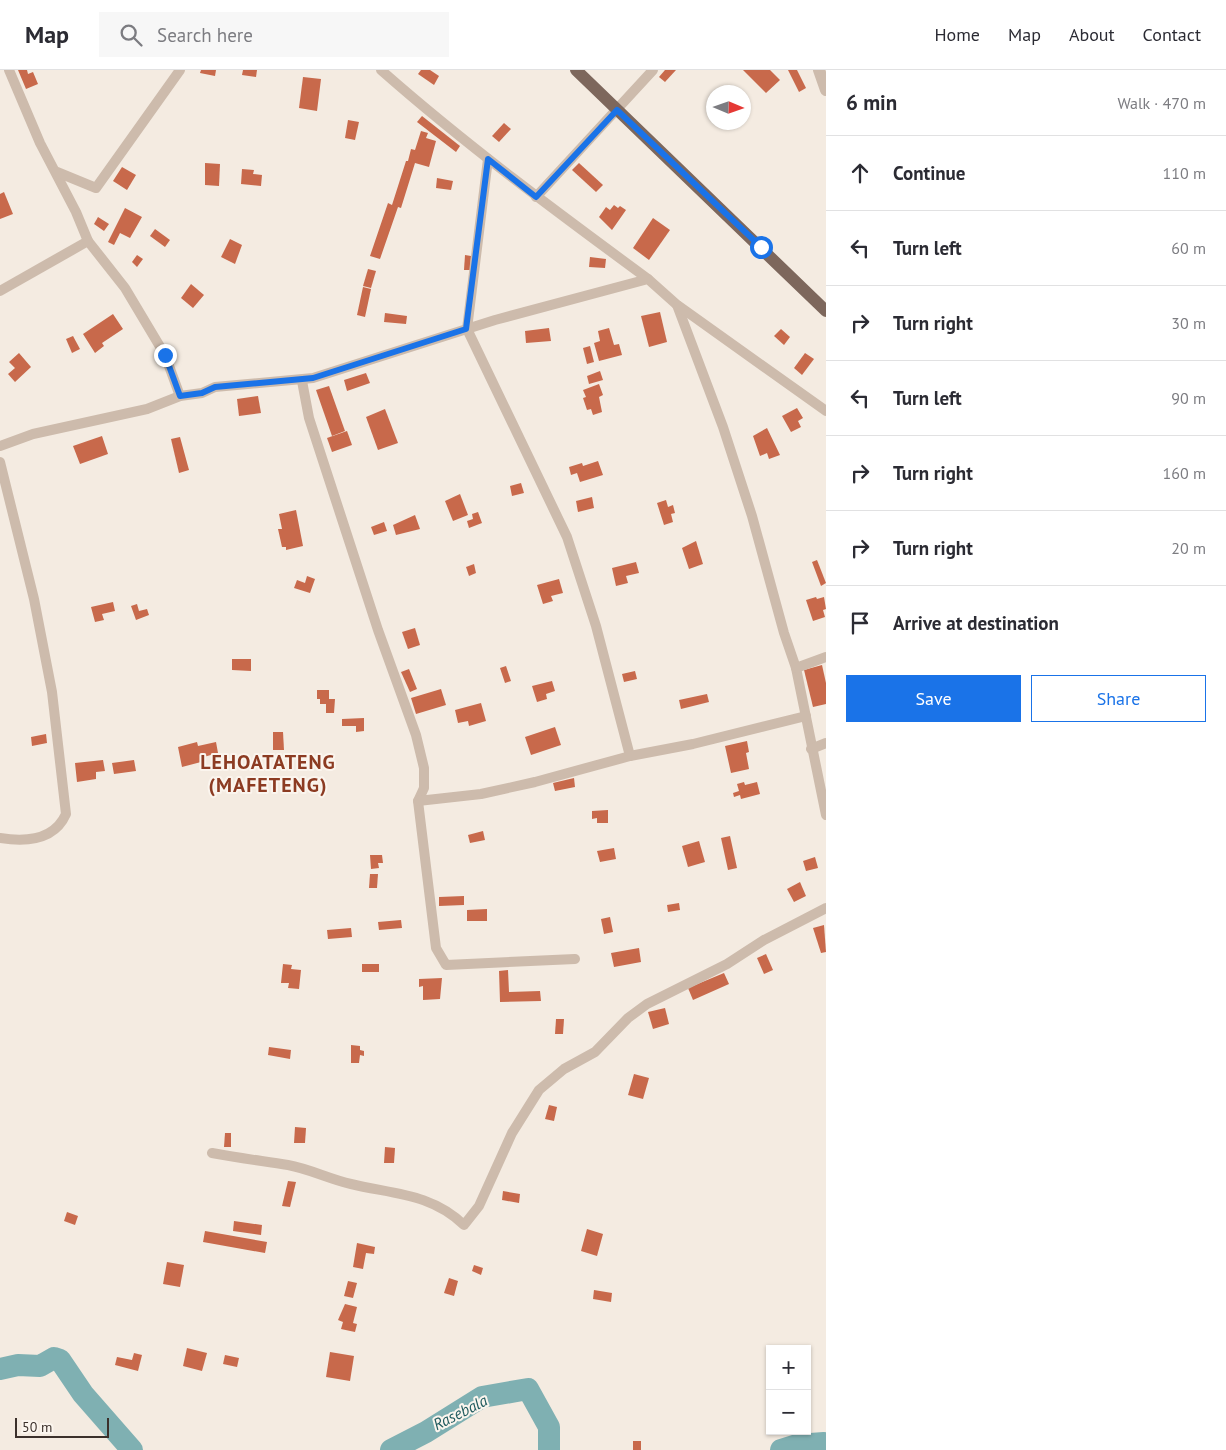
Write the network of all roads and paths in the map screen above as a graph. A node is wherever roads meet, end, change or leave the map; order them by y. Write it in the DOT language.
graph roads {
  1 [pos="9,70"];
  2 [pos="180,70"];
  3 [pos="381,70"];
  4 [pos="576,70"];
  5 [pos="653,70"];
  6 [pos="819,70"];
  7 [pos="826,90"];
  8 [pos="617,110"];
  9 [pos="488,159"];
  10 [pos="56,172"];
  11 [pos="536,197"];
  12 [pos="88,241"];
  13 [pos="648,279"];
  14 [pos="0,291"];
  15 [pos="676,304"];
  16 [pos="826,311"];
  17 [pos="466,329"];
  18 [pos="302,381"];
  19 [pos="180,396"];
  20 [pos="826,411"];
  21 [pos="0,446"];
  22 [pos="0,462"];
  23 [pos="826,657"];
  24 [pos="796,668"];
  25 [pos="806,716"];
  26 [pos="826,743"];
  27 [pos="812,749"];
  28 [pos="630,756"];
  29 [pos="418,801"];
  30 [pos="826,815"];
  31 [pos="0,838"];
  32 [pos="826,908"];
  33 [pos="575,959"];
  34 [pos="212,1153"];
  1 -- 10 [label="street"];
  2 -- 10 [label="street"];
  3 -- 9 [label="street"];
  4 -- 8 [label="main road"];
  5 -- 8 [label="street"];
  6 -- 7 [label="street"];
  8 -- 11 [label="street"];
  8 -- 16 [label="main road"];
  9 -- 11 [label="street"];
  9 -- 17 [label="street"];
  10 -- 12 [label="street"];
  11 -- 13 [label="street"];
  12 -- 14 [label="street"];
  12 -- 19 [label="street"];
  13 -- 15 [label="street"];
  13 -- 17 [label="street"];
  15 -- 20 [label="street"];
  15 -- 24 [label="street"];
  17 -- 18 [label="street"];
  17 -- 28 [label="street"];
  18 -- 19 [label="street"];
  18 -- 29 [label="street"];
  19 -- 21 [label="street"];
  22 -- 31 [label="street"];
  23 -- 24 [label="street"];
  24 -- 25 [label="street"];
  25 -- 27 [label="street"];
  25 -- 28 [label="street"];
  26 -- 27 [label="street"];
  27 -- 30 [label="street"];
  28 -- 29 [label="street"];
  29 -- 33 [label="street"];
  32 -- 34 [label="street"];
}
